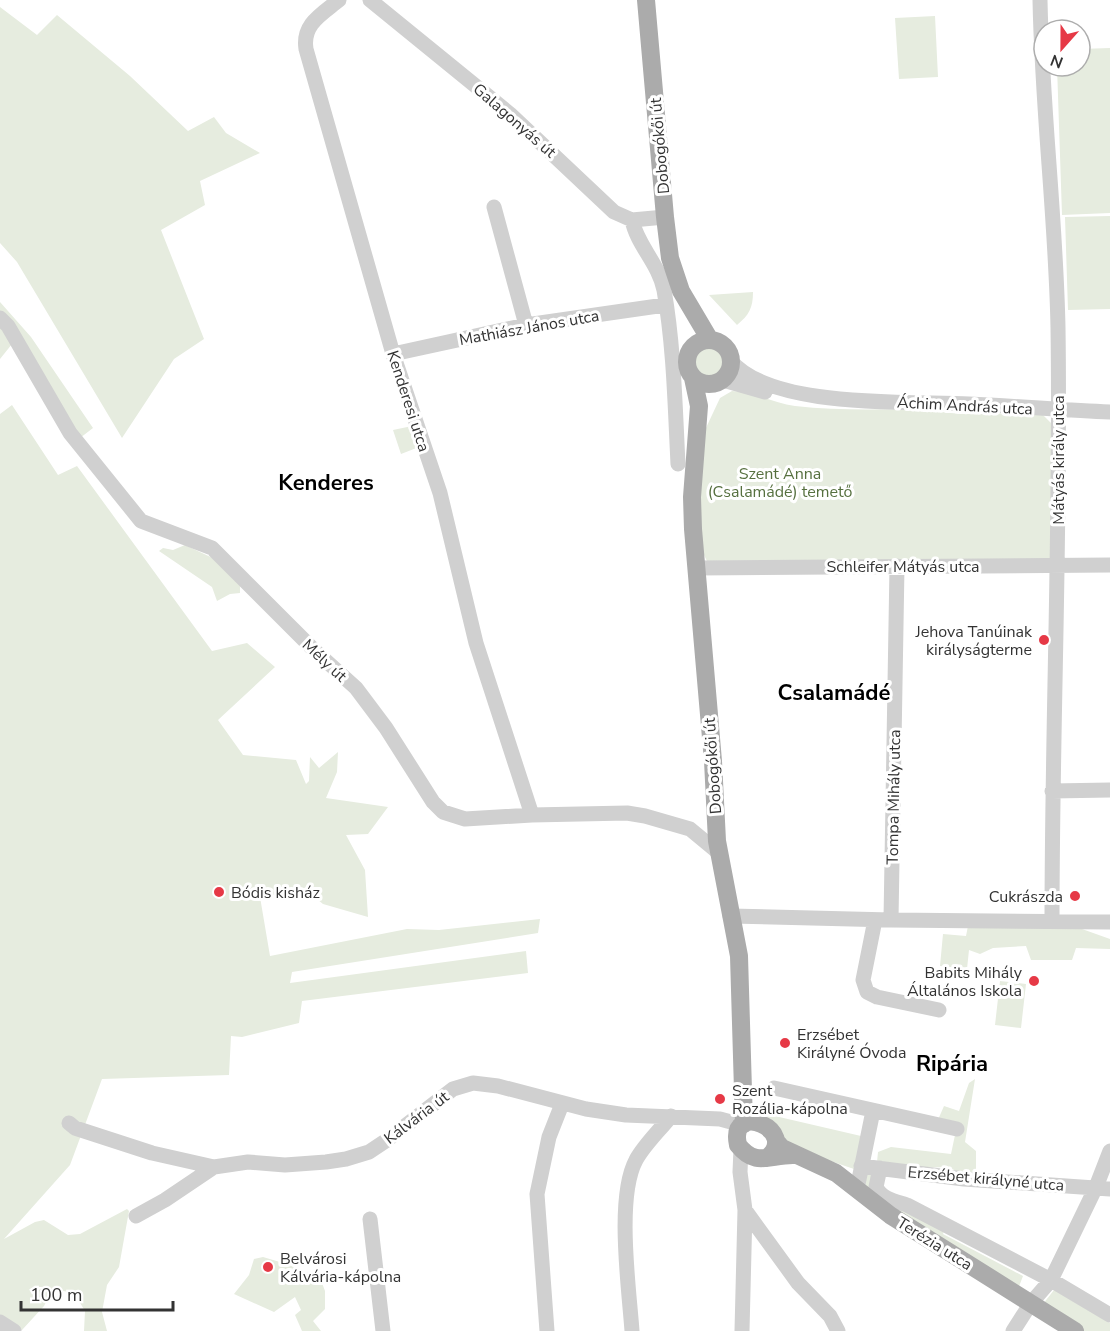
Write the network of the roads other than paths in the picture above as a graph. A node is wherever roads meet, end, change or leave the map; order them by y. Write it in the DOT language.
graph roads {
  1 [pos="339,0"];
  2 [pos="370,0"];
  3 [pos="646,0"];
  4 [pos="1040,0"];
  5 [pos="494,207"];
  6 [pos="665,217"];
  7 [pos="632,220"];
  8 [pos="681,291"];
  9 [pos="665,304"];
  10 [pos="0,318"];
  11 [pos="526,325"];
  12 [pos="710,340"];
  13 [pos="691,349"];
  14 [pos="393,354"];
  15 [pos="731,361"];
  16 [pos="693,378"];
  17 [pos="721,381"];
  18 [pos="857,401"];
  19 [pos="1059,409"];
  20 [pos="1110,412"];
  21 [pos="697,444"];
  22 [pos="678,464"];
  23 [pos="1110,565"];
  24 [pos="897,566"];
  25 [pos="1057,566"];
  26 [pos="697,568"];
  27 [pos="1110,790"];
  28 [pos="1052,791"];
  29 [pos="532,815"];
  30 [pos="719,853"];
  31 [pos="730,915"];
  32 [pos="875,920"];
  33 [pos="891,920"];
  34 [pos="1052,921"];
  35 [pos="1110,922"];
  36 [pos="939,1010"];
  37 [pos="774,1088"];
  38 [pos="562,1104"];
  39 [pos="873,1111"];
  40 [pos="671,1116"];
  41 [pos="740,1124"];
  42 [pos="72,1126"];
  43 [pos="957,1129"];
  44 [pos="776,1141"];
  45 [pos="754,1155"];
  46 [pos="797,1155"];
  47 [pos="1108,1159"];
  48 [pos="861,1166"];
  49 [pos="214,1167"];
  50 [pos="880,1168"];
  51 [pos="1103,1188"];
  52 [pos="856,1189"];
  53 [pos="746,1210"];
  54 [pos="136,1216"];
  55 [pos="370,1219"];
  56 [pos="1051,1280"];
  57 [pos="1031,1303"];
  58 [pos="1110,1315"];
  59 [pos="0,1322"];
  60 [pos="14,1331"];
  61 [pos="383,1331"];
  62 [pos="547,1331"];
  63 [pos="632,1331"];
  64 [pos="742,1331"];
  65 [pos="838,1331"];
  66 [pos="1012,1331"];
  67 [pos="1075,1331"];
  1 -- 14 [label="street, Kenderesi utca"];
  2 -- 7 [label="street, Galagonyás út"];
  3 -- 6 [label="main road, Dobogókői út"];
  4 -- 19 [label="street, Mátyás király utca"];
  5 -- 11 [label="street"];
  6 -- 7 [label="street"];
  6 -- 8 [label="main road, Dobogókői út"];
  7 -- 9 [label="street"];
  8 -- 12 [label="main road, Dobogókői út"];
  8 -- 13 [label="main road, Dobogókői út"];
  9 -- 11 [label="street, Mathiász János utca"];
  9 -- 22 [label="street"];
  10 -- 29 [label="street, Mély út"];
  11 -- 14 [label="street, Mathiász János utca"];
  12 -- 13 [label="main road"];
  12 -- 15 [label="main road"];
  13 -- 16 [label="main road"];
  14 -- 29 [label="street, Kenderesi utca"];
  15 -- 17 [label="main road"];
  15 -- 18 [label="street, Áchim András utca"];
  16 -- 17 [label="main road"];
  16 -- 21 [label="main road, Dobogókői út"];
  17 -- 18 [label="street, Áchim András utca"];
  17 -- 21 [label="main road, Dobogókői út"];
  18 -- 19 [label="street, Áchim András utca"];
  19 -- 20 [label="street, Áchim András utca"];
  19 -- 25 [label="street, Mátyás király utca"];
  21 -- 26 [label="main road, Dobogókői út"];
  23 -- 25 [label="street, Schleifer Mátyás utca"];
  24 -- 25 [label="street, Schleifer Mátyás utca"];
  24 -- 26 [label="street, Schleifer Mátyás utca"];
  24 -- 33 [label="street, Tompa Mihály utca"];
  25 -- 28 [label="street, Mátyás király utca"];
  26 -- 30 [label="main road, Dobogókői út"];
  27 -- 28 [label="street"];
  28 -- 34 [label="street, Mátyás király utca"];
  29 -- 30 [label="street, Mély út"];
  30 -- 31 [label="main road, Dobogókői út"];
  31 -- 32 [label="street"];
  31 -- 41 [label="main road, Dobogókői út"];
  32 -- 33 [label="street"];
  32 -- 36 [label="street"];
  33 -- 34 [label="street"];
  34 -- 35 [label="street"];
  37 -- 39 [label="street"];
  38 -- 40 [label="street, Kálvária út"];
  38 -- 49 [label="street, Kálvária út"];
  38 -- 62 [label="street"];
  39 -- 43 [label="street"];
  39 -- 48 [label="street"];
  40 -- 41 [label="street, Kálvária út"];
  40 -- 63 [label="street"];
  41 -- 44 [label="main road"];
  41 -- 45 [label="main road"];
  42 -- 49 [label="street, Kálvária út"];
  44 -- 45 [label="main road"];
  44 -- 46 [label="main road, Terézia utca"];
  45 -- 46 [label="main road"];
  45 -- 53 [label="street"];
  46 -- 52 [label="main road, Terézia utca"];
  47 -- 51 [label="street"];
  48 -- 50 [label="street, Erzsébet királyné utca"];
  48 -- 52 [label="street"];
  49 -- 54 [label="street, Kálvária út"];
  50 -- 51 [label="street, Erzsébet királyné utca"];
  50 -- 56 [label="street, Terézia utca"];
  51 -- 56 [label="street"];
  52 -- 57 [label="main road, Terézia utca"];
  53 -- 64 [label="street"];
  53 -- 65 [label="street"];
  55 -- 61 [label="street"];
  56 -- 57 [label="street"];
  56 -- 58 [label="street, Terézia utca"];
  57 -- 66 [label="street"];
  57 -- 67 [label="main road, Terézia utca"];
  59 -- 60 [label="street"];
}
